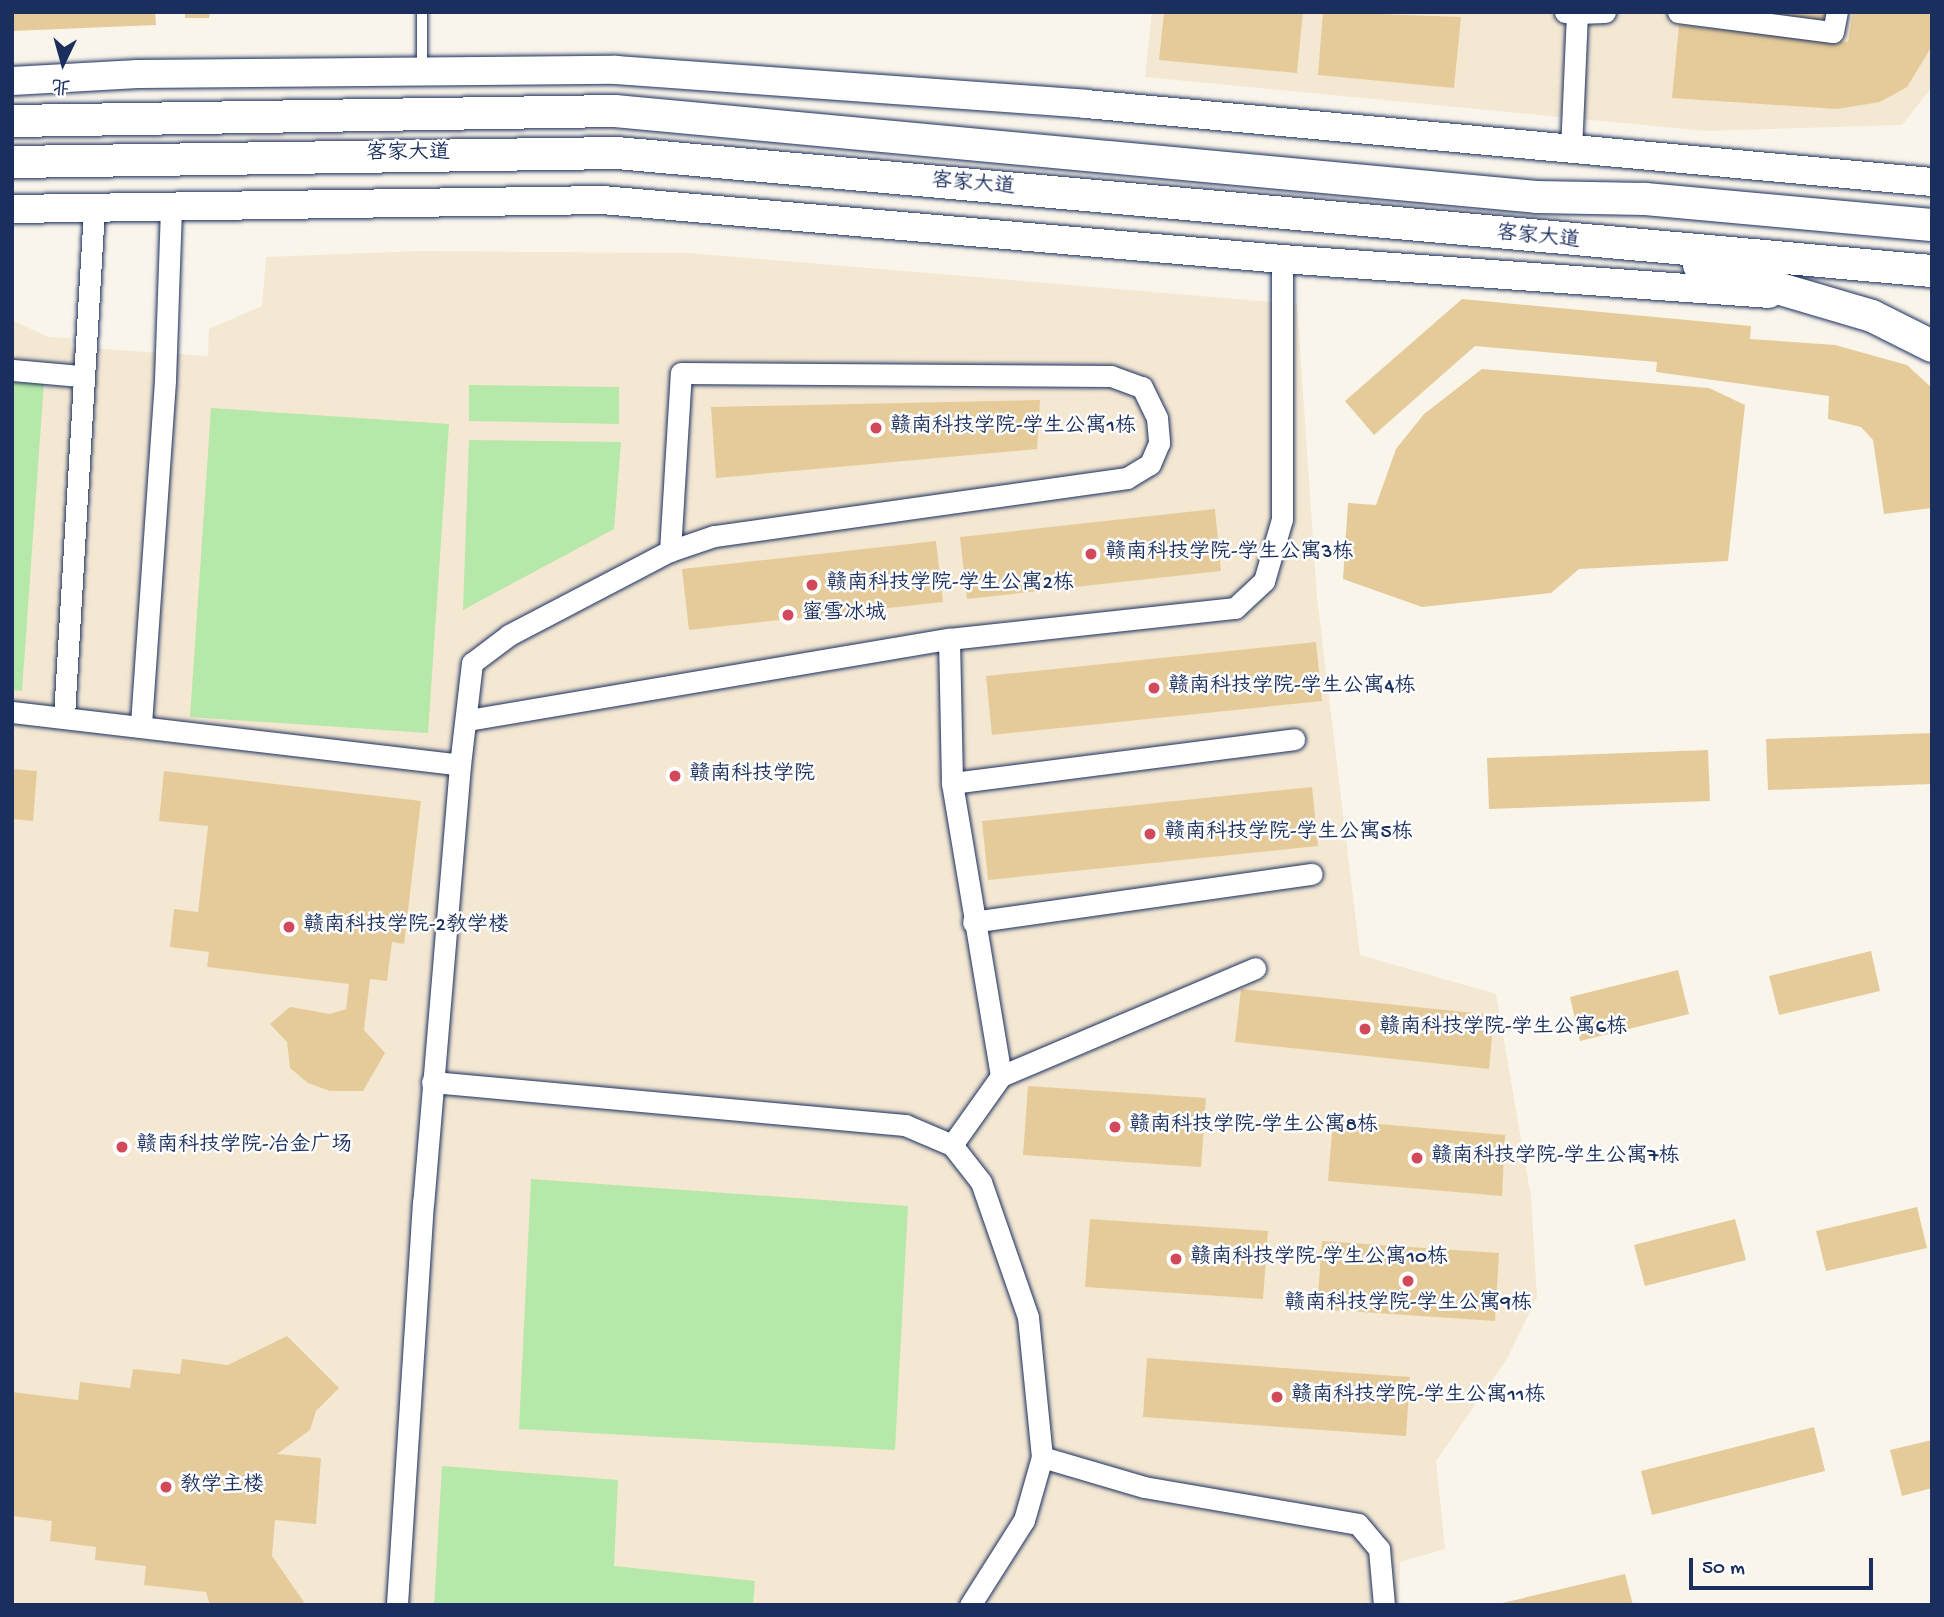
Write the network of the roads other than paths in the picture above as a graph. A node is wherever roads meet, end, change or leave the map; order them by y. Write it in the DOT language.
graph roads {
  1 [pos="422,12"];
  2 [pos="1565,12"];
  3 [pos="1605,12"];
  4 [pos="1678,12"];
  5 [pos="1837,12"];
  6 [pos="1577,13"];
  7 [pos="422,72"];
  8 [pos="12,80"];
  9 [pos="12,121"];
  10 [pos="1570,149"];
  11 [pos="12,162"];
  12 [pos="1932,182"];
  13 [pos="170,206"];
  14 [pos="12,209"];
  15 [pos="93,209"];
  16 [pos="1932,225"];
  17 [pos="1655,250"];
  18 [pos="1282,259"];
  19 [pos="1932,271"];
  20 [pos="1791,296"];
  21 [pos="1932,346"];
  22 [pos="12,370"];
  23 [pos="82,376"];
  24 [pos="670,551"];
  25 [pos="949,639"];
  26 [pos="12,712"];
  27 [pos="64,716"];
  28 [pos="468,720"];
  29 [pos="141,724"];
  30 [pos="1294,739"];
  31 [pos="460,765"];
  32 [pos="952,783"];
  33 [pos="1312,874"];
  34 [pos="973,922"];
  35 [pos="1255,968"];
  36 [pos="1001,1076"];
  37 [pos="432,1082"];
  38 [pos="951,1145"];
  39 [pos="1042,1457"];
  40 [pos="397,1605"];
  41 [pos="970,1605"];
  42 [pos="1384,1605"];
  1 -- 7 [label="lane"];
  2 -- 6 [label="street"];
  3 -- 6 [label="street"];
  4 -- 5 [label="street"];
  6 -- 10 [label="street"];
  7 -- 8 [label="street"];
  7 -- 10 [label="street"];
  9 -- 16 [label="main road, 客家大道"];
  10 -- 12 [label="street"];
  11 -- 17 [label="main road, 客家大道"];
  13 -- 15 [label="street"];
  13 -- 18 [label="street"];
  13 -- 29 [label="street"];
  14 -- 15 [label="street"];
  15 -- 23 [label="street"];
  17 -- 19 [label="main road, 客家大道"];
  17 -- 20 [label="main road"];
  18 -- 20 [label="street"];
  18 -- 25 [label="street"];
  20 -- 21 [label="main road"];
  22 -- 23 [label="street"];
  23 -- 27 [label="street"];
  24 -- 24 [label="street"];
  24 -- 28 [label="street"];
  25 -- 28 [label="street"];
  25 -- 32 [label="street"];
  26 -- 27 [label="street"];
  27 -- 29 [label="street"];
  28 -- 31 [label="street"];
  29 -- 31 [label="street"];
  30 -- 32 [label="street"];
  31 -- 37 [label="street"];
  32 -- 34 [label="street"];
  33 -- 34 [label="street"];
  34 -- 36 [label="street"];
  35 -- 36 [label="street"];
  36 -- 38 [label="street"];
  37 -- 38 [label="street"];
  37 -- 40 [label="street"];
  38 -- 39 [label="street"];
  39 -- 41 [label="street"];
  39 -- 42 [label="street"];
}
